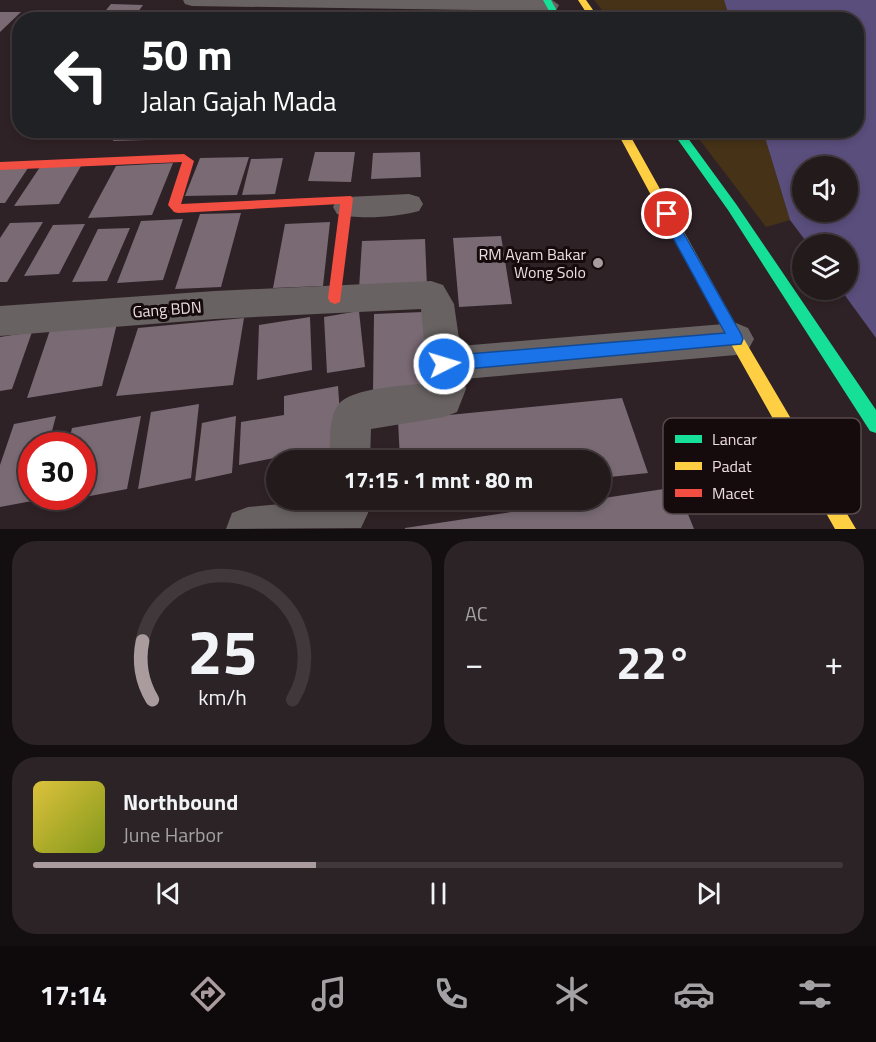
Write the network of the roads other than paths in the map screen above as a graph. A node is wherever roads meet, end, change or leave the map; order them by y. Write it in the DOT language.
graph roads {
  1 [pos="192,0"];
  2 [pos="552,8"];
  3 [pos="625,138"];
  4 [pos="682,138"];
  5 [pos="0,166"];
  6 [pos="409,204"];
  7 [pos="347,207"];
  8 [pos="335,298"];
  9 [pos="0,321"];
  10 [pos="736,339"];
  11 [pos="444,364"];
  12 [pos="782,418"];
  13 [pos="876,425"];
  14 [pos="350,450"];
  15 [pos="346,510"];
  16 [pos="837,514"];
  17 [pos="248,529"];
  18 [pos="846,529"];
  1 -- 2 [label="street"];
  3 -- 10 [label="main road"];
  4 -- 13 [label="main road"];
  5 -- 7 [label="main road"];
  6 -- 7 [label="street"];
  7 -- 8 [label="main road"];
  8 -- 9 [label="street, Gang BDN"];
  8 -- 11 [label="street, Gang BDN"];
  10 -- 11 [label="street"];
  10 -- 12 [label="main road"];
  11 -- 14 [label="street"];
  15 -- 17 [label="street"];
  16 -- 18 [label="main road"];
}
